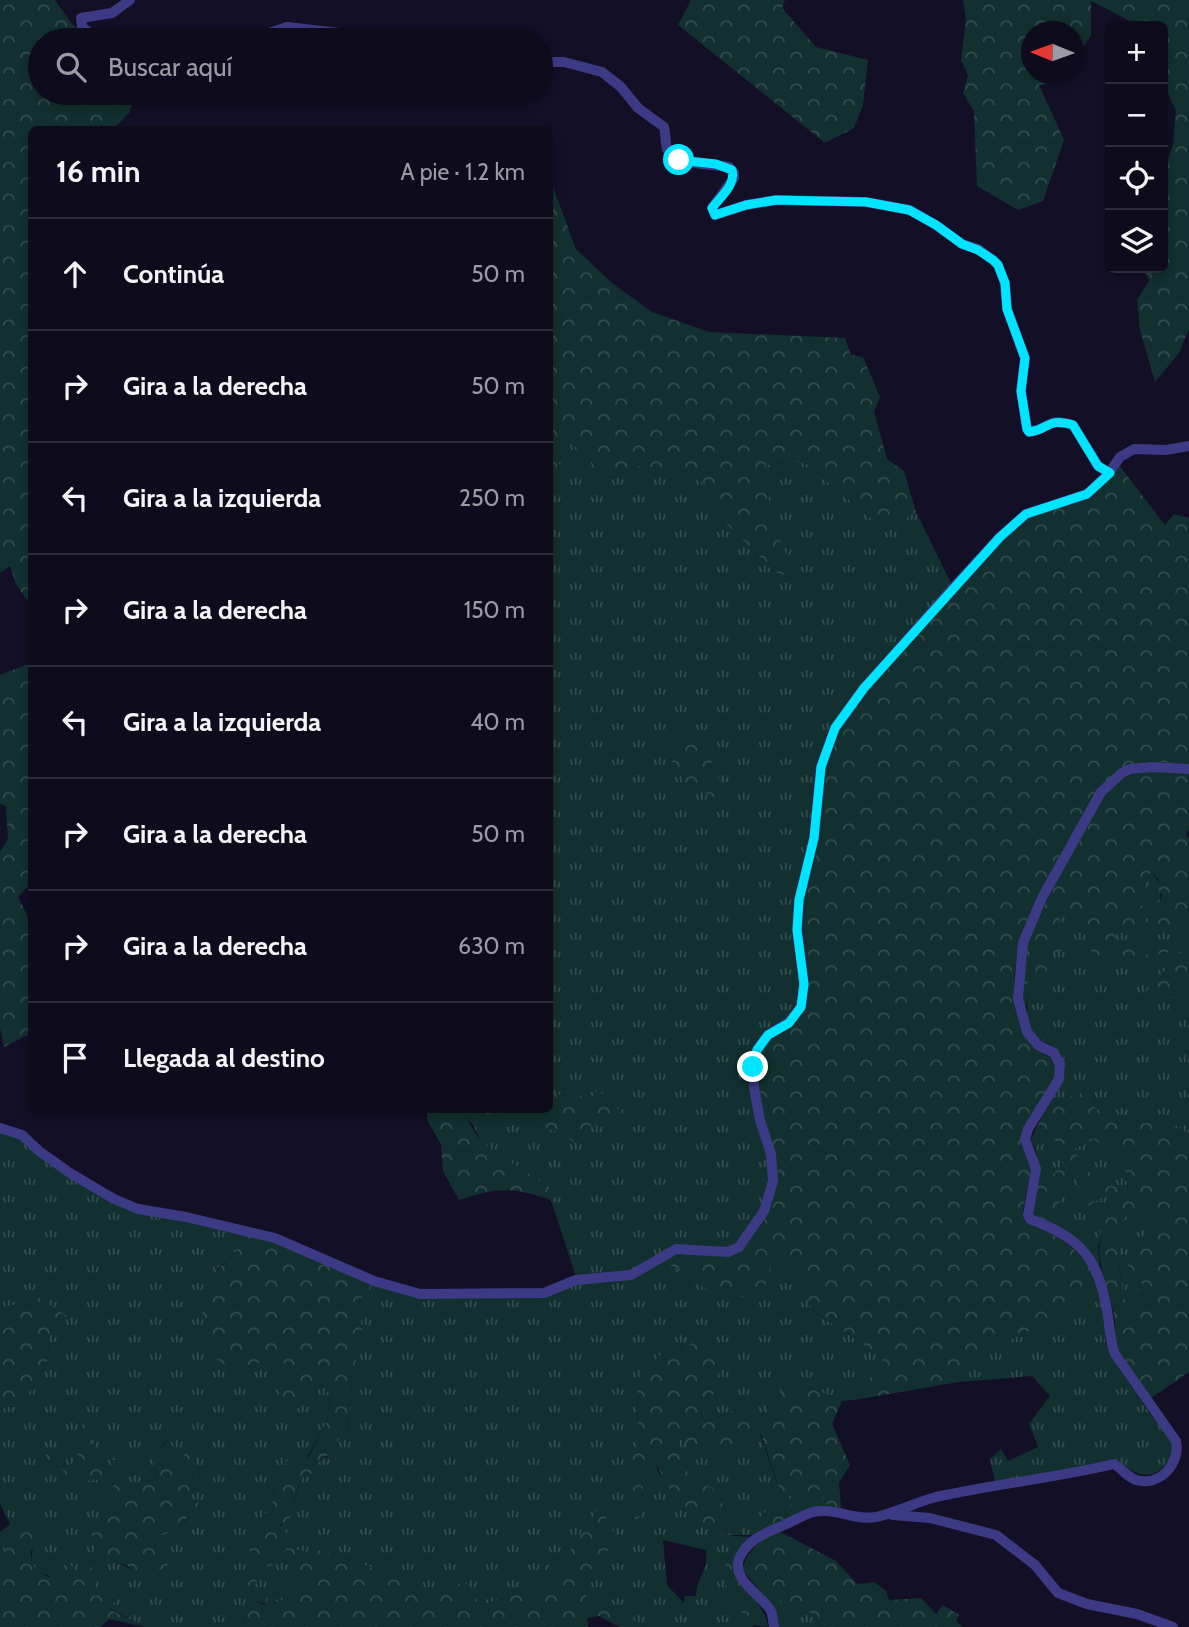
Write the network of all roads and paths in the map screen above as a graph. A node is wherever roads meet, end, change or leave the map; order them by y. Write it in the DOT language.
graph roads {
  1 [pos="130,0"];
  2 [pos="83,28"];
  3 [pos="553,62"];
  4 [pos="1189,446"];
  5 [pos="1110,473"];
  6 [pos="1189,769"];
  7 [pos="0,1128"];
  8 [pos="877,1516"];
  9 [pos="774,1627"];
  10 [pos="1173,1627"];
  1 -- 2 [label="street"];
  3 -- 5 [label="street"];
  4 -- 5 [label="street"];
  5 -- 7 [label="street"];
  6 -- 8 [label="street"];
  8 -- 9 [label="street"];
  8 -- 10 [label="street"];
}
